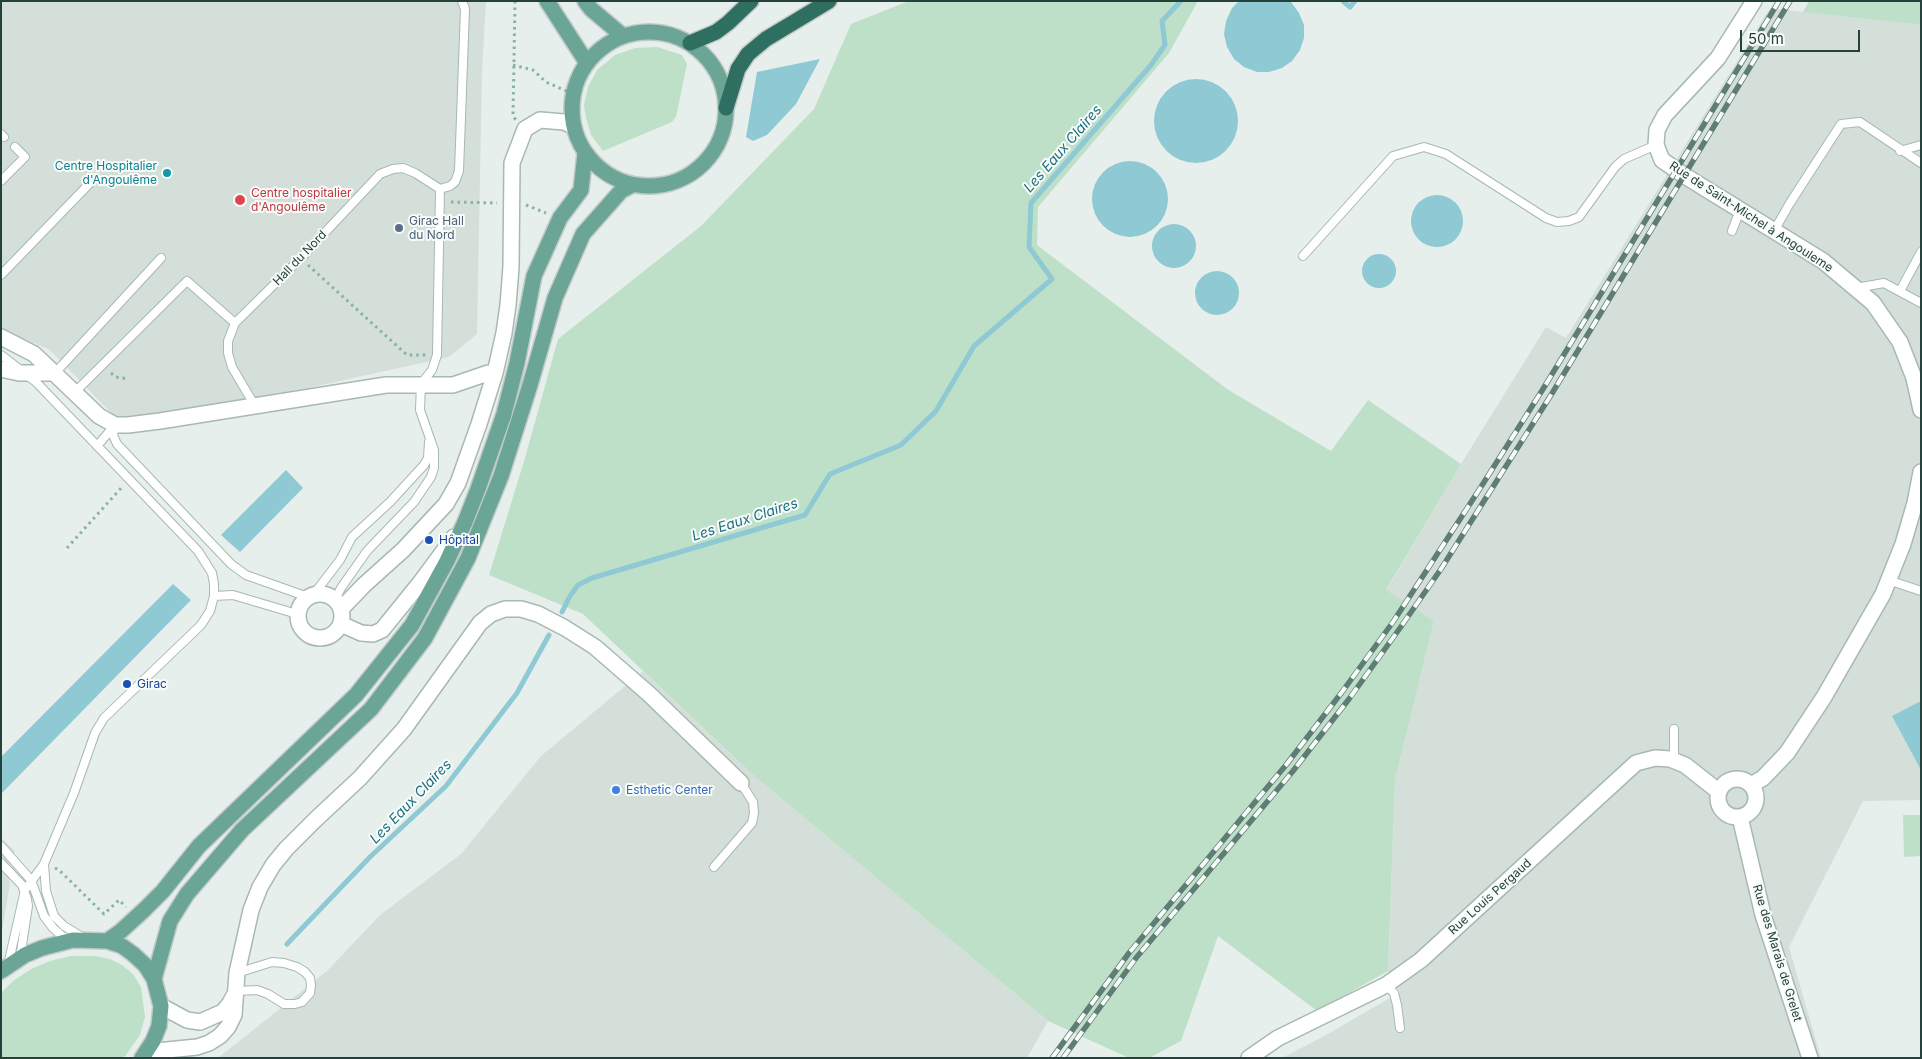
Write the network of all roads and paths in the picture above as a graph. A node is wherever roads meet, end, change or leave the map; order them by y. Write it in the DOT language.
graph roads {
  1 [pos="462,1"];
  2 [pos="515,1"];
  3 [pos="547,1"];
  4 [pos="585,1"];
  5 [pos="751,1"];
  6 [pos="829,1"];
  7 [pos="1754,1"];
  8 [pos="623,36"];
  9 [pos="690,43"];
  10 [pos="586,63"];
  11 [pos="514,65"];
  12 [pos="573,94"];
  13 [pos="726,108"];
  14 [pos="573,126"];
  15 [pos="524,132"];
  16 [pos="1656,145"];
  17 [pos="1921,145"];
  18 [pos="15,147"];
  19 [pos="1900,151"];
  20 [pos="585,153"];
  21 [pos="1921,163"];
  22 [pos="1,181"];
  23 [pos="91,182"];
  24 [pos="632,185"];
  25 [pos="440,188"];
  26 [pos="1740,210"];
  27 [pos="1732,231"];
  28 [pos="1774,231"];
  29 [pos="1921,252"];
  30 [pos="1303,256"];
  31 [pos="161,258"];
  32 [pos="301,258"];
  33 [pos="1,275"];
  34 [pos="1856,288"];
  35 [pos="1900,291"];
  36 [pos="1921,303"];
  37 [pos="235,323"];
  38 [pos="1,337"];
  39 [pos="1,355"];
  40 [pos="437,355"];
  41 [pos="1,368"];
  42 [pos="25,373"];
  43 [pos="55,373"];
  44 [pos="495,373"];
  45 [pos="421,384"];
  46 [pos="75,392"];
  47 [pos="255,406"];
  48 [pos="1921,410"];
  49 [pos="115,425"];
  50 [pos="429,438"];
  51 [pos="97,446"];
  52 [pos="1921,472"];
  53 [pos="123,485"];
  54 [pos="466,522"];
  55 [pos="67,548"];
  56 [pos="1888,580"];
  57 [pos="1921,591"];
  58 [pos="311,595"];
  59 [pos="214,596"];
  60 [pos="339,611"];
  61 [pos="297,614"];
  62 [pos="1674,729"];
  63 [pos="1674,761"];
  64 [pos="741,783"];
  65 [pos="1751,785"];
  66 [pos="1718,791"];
  67 [pos="1740,817"];
  68 [pos="1,846"];
  69 [pos="1,863"];
  70 [pos="44,864"];
  71 [pos="714,867"];
  72 [pos="31,880"];
  73 [pos="25,890"];
  74 [pos="136,918"];
  75 [pos="73,940"];
  76 [pos="90,940"];
  77 [pos="106,941"];
  78 [pos="10,965"];
  79 [pos="237,973"];
  80 [pos="154,979"];
  81 [pos="1386,985"];
  82 [pos="237,991"];
  83 [pos="161,1006"];
  84 [pos="1400,1028"];
  85 [pos="145,1055"];
  86 [pos="1249,1058"];
  87 [pos="1810,1058"];
  1 -- 25 [label="lane"];
  2 -- 11 [label="path"];
  3 -- 10 [label="main road"];
  4 -- 8 [label="main road"];
  5 -- 9 [label="highway"];
  6 -- 13 [label="highway"];
  7 -- 16 [label="street"];
  8 -- 9 [label="main road"];
  8 -- 10 [label="main road"];
  9 -- 13 [label="main road"];
  10 -- 12 [label="main road"];
  11 -- 12 [label="path"];
  11 -- 15 [label="path"];
  12 -- 14 [label="main road"];
  13 -- 24 [label="main road"];
  14 -- 15 [label="street"];
  14 -- 20 [label="main road"];
  15 -- 44 [label="street"];
  16 -- 26 [label="street, Rue de Saint-Michel à Angouleme"];
  16 -- 30 [label="lane"];
  17 -- 19 [label="lane"];
  18 -- 22 [label="lane"];
  19 -- 21 [label="lane"];
  19 -- 28 [label="lane"];
  20 -- 24 [label="main road"];
  20 -- 54 [label="main road"];
  23 -- 33 [label="lane"];
  24 -- 80 [label="main road"];
  25 -- 32 [label="lane, Hall du Nord"];
  25 -- 40 [label="lane"];
  26 -- 27 [label="lane"];
  26 -- 28 [label="street, Rue de Saint-Michel à Angouleme"];
  28 -- 34 [label="street, Rue de Saint-Michel à Angouleme"];
  29 -- 35 [label="lane"];
  31 -- 43 [label="lane"];
  32 -- 37 [label="lane, Hall du Nord"];
  32 -- 40 [label="path"];
  34 -- 35 [label="lane"];
  34 -- 48 [label="street, Rue de Saint-Michel à Angouleme"];
  35 -- 36 [label="lane"];
  37 -- 46 [label="lane"];
  37 -- 47 [label="lane, Hall du Nord"];
  38 -- 43 [label="street"];
  39 -- 42 [label="lane"];
  40 -- 45 [label="lane"];
  41 -- 42 [label="street"];
  42 -- 43 [label="street"];
  42 -- 51 [label="lane"];
  43 -- 46 [label="street"];
  44 -- 45 [label="street"];
  44 -- 60 [label="street"];
  45 -- 47 [label="street"];
  45 -- 50 [label="lane"];
  46 -- 49 [label="street"];
  47 -- 49 [label="street"];
  49 -- 51 [label="lane"];
  49 -- 58 [label="lane"];
  50 -- 58 [label="lane"];
  50 -- 60 [label="lane"];
  51 -- 59 [label="lane"];
  52 -- 56 [label="street"];
  53 -- 55 [label="path"];
  54 -- 60 [label="street"];
  54 -- 74 [label="main road"];
  56 -- 57 [label="lane"];
  56 -- 65 [label="street"];
  58 -- 60 [label="street"];
  58 -- 61 [label="street"];
  59 -- 61 [label="lane"];
  59 -- 70 [label="lane"];
  60 -- 61 [label="street"];
  62 -- 63 [label="lane"];
  63 -- 66 [label="street, Rue Louis Pergaud"];
  63 -- 81 [label="street, Rue Louis Pergaud"];
  64 -- 71 [label="lane"];
  64 -- 79 [label="street"];
  65 -- 66 [label="street"];
  65 -- 67 [label="street"];
  66 -- 67 [label="street"];
  67 -- 87 [label="street, Rue des Marais de Grelet"];
  68 -- 72 [label="lane"];
  69 -- 73 [label="lane"];
  70 -- 72 [label="lane"];
  70 -- 74 [label="path"];
  70 -- 76 [label="lane"];
  72 -- 73 [label="lane"];
  72 -- 75 [label="lane"];
  73 -- 78 [label="lane"];
  73 -- 78 [label="lane"];
  74 -- 77 [label="main road"];
  75 -- 76 [label="main road"];
  75 -- 78 [label="main road"];
  76 -- 77 [label="main road"];
  77 -- 80 [label="main road"];
  79 -- 82 [label="street"];
  79 -- 82 [label="lane"];
  80 -- 83 [label="main road"];
  81 -- 84 [label="lane"];
  81 -- 86 [label="street, Rue Louis Pergaud"];
  82 -- 83 [label="street"];
  82 -- 85 [label="street"];
  83 -- 85 [label="main road"];
}
